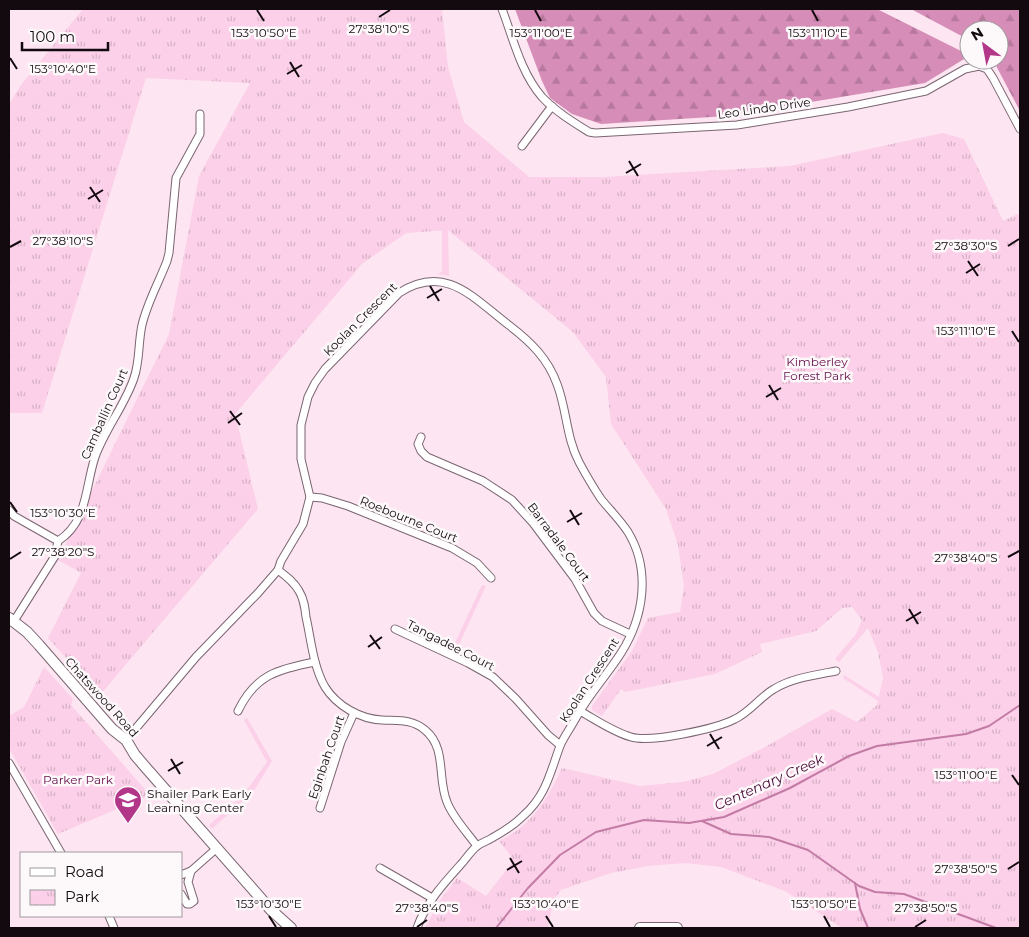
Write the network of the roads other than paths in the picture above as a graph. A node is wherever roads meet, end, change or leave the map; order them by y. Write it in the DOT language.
graph roads {
  1 [pos="502,9"];
  2 [pos="552,106"];
  3 [pos="200,114"];
  4 [pos="1020,129"];
  5 [pos="522,146"];
  6 [pos="421,437"];
  7 [pos="310,497"];
  8 [pos="9,510"];
  9 [pos="58,541"];
  10 [pos="278,570"];
  11 [pos="491,578"];
  12 [pos="11,620"];
  13 [pos="395,629"];
  14 [pos="630,634"];
  15 [pos="315,662"];
  16 [pos="836,671"];
  17 [pos="238,711"];
  18 [pos="580,711"];
  19 [pos="354,713"];
  20 [pos="126,740"];
  21 [pos="560,745"];
  22 [pos="9,762"];
  23 [pos="320,808"];
  24 [pos="477,846"];
  25 [pos="217,848"];
  26 [pos="61,852"];
  27 [pos="380,868"];
  28 [pos="191,871"];
  29 [pos="182,875"];
  30 [pos="182,896"];
  31 [pos="432,898"];
  32 [pos="271,910"];
  33 [pos="281,928"];
  34 [pos="291,928"];
  35 [pos="417,928"];
  36 [pos="640,928"];
  37 [pos="678,928"];
  1 -- 2 [label="street, Leo Lindo Drive"];
  2 -- 4 [label="street, Leo Lindo Drive"];
  2 -- 5 [label="street"];
  3 -- 9 [label="street, Camballin Court"];
  6 -- 14 [label="street, Barradale Court"];
  7 -- 10 [label="street, Koolan Crescent"];
  7 -- 11 [label="street, Roebourne Court"];
  7 -- 14 [label="street, Koolan Crescent"];
  8 -- 9 [label="street"];
  9 -- 12 [label="street, Camballin Court"];
  10 -- 15 [label="street"];
  10 -- 20 [label="street, Koolan Crescent"];
  12 -- 20 [label="street, Chatswood Road"];
  13 -- 21 [label="street, Tangadee Court"];
  14 -- 18 [label="street, Koolan Crescent"];
  15 -- 17 [label="street"];
  15 -- 19 [label="street"];
  16 -- 18 [label="street"];
  18 -- 21 [label="street, Koolan Crescent"];
  19 -- 23 [label="street, Eginbah Court"];
  19 -- 24 [label="street"];
  20 -- 25 [label="street, Chatswood Road"];
  21 -- 24 [label="street, Koolan Crescent"];
  22 -- 26 [label="street"];
  24 -- 31 [label="street, Koolan Crescent"];
  25 -- 28 [label="street"];
  25 -- 32 [label="street, Chatswood Road"];
  27 -- 31 [label="street"];
  28 -- 29 [label="street"];
  28 -- 30 [label="street"];
  31 -- 35 [label="street, Koolan Crescent"];
  32 -- 33 [label="street, Chatswood Road"];
  32 -- 34 [label="street, Chatswood Road"];
  36 -- 37 [label="street"];
}
